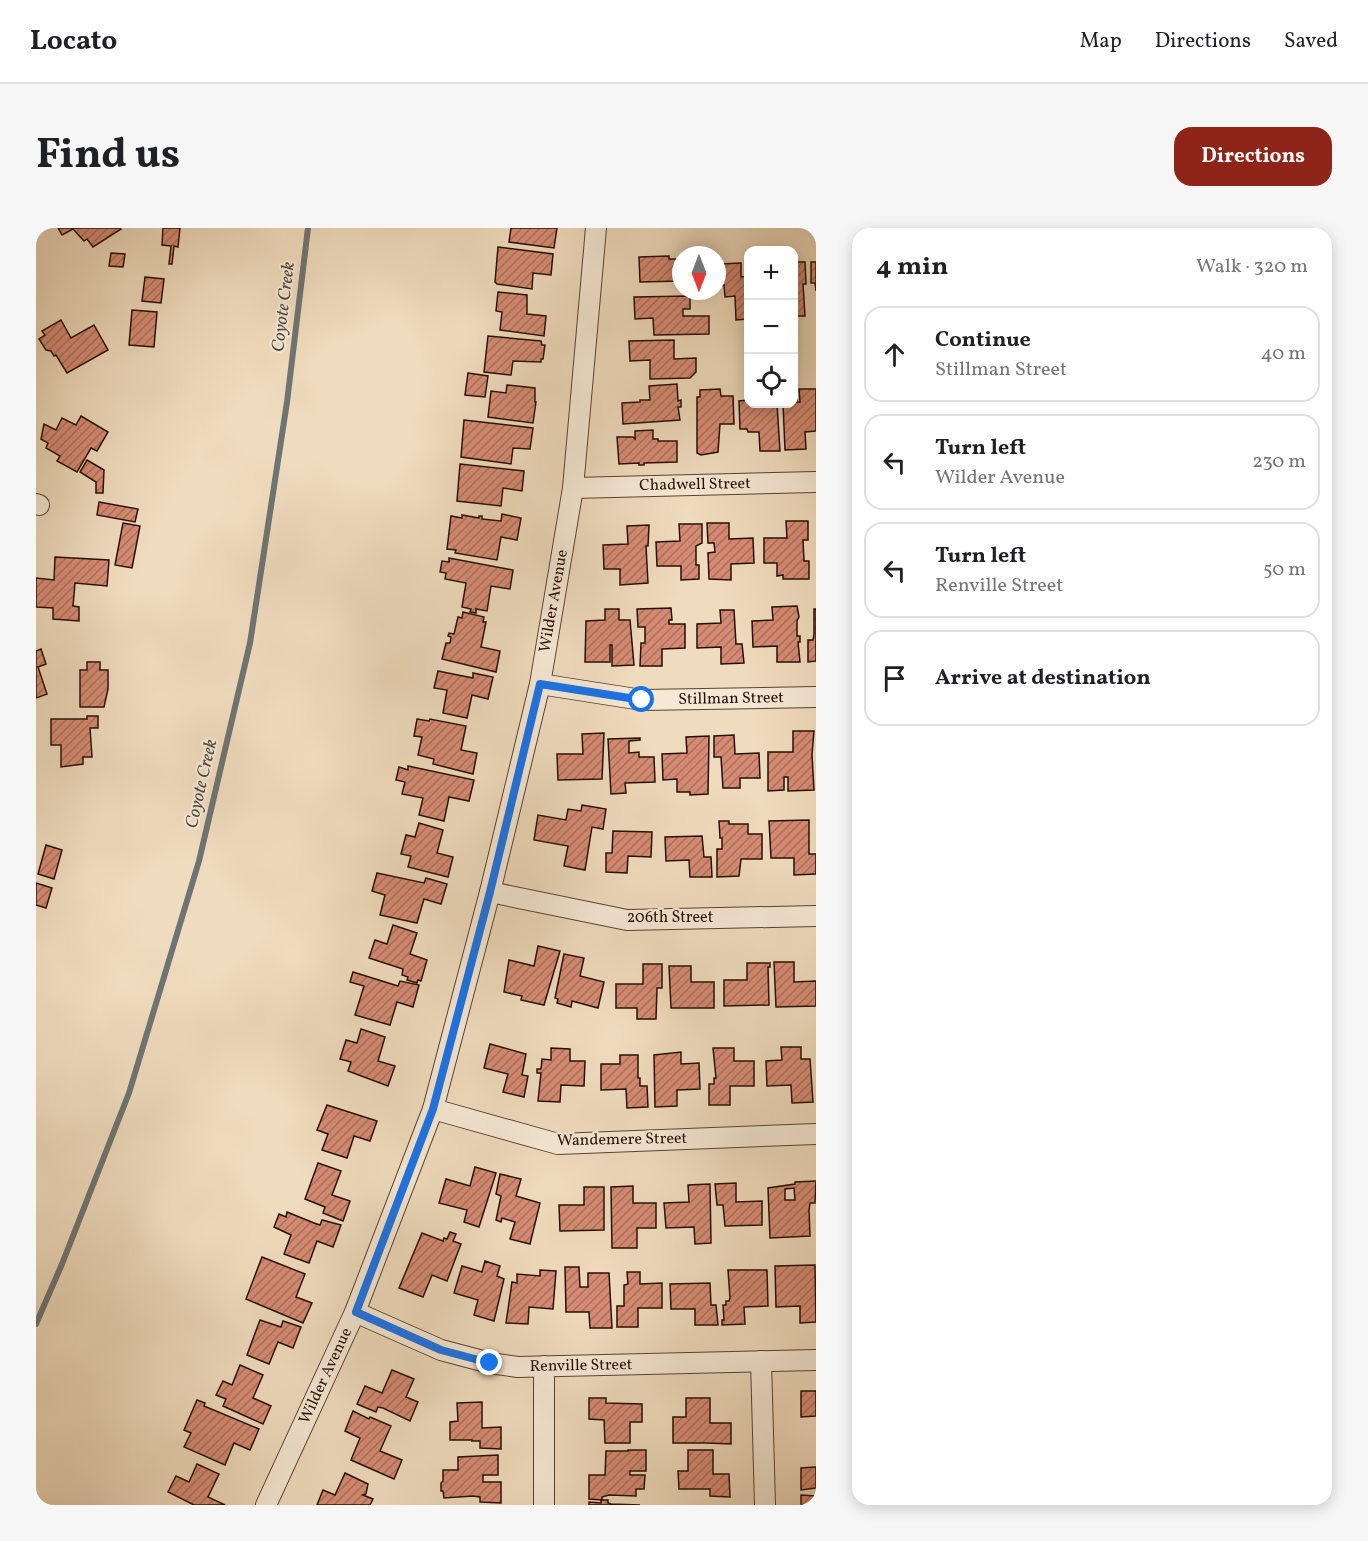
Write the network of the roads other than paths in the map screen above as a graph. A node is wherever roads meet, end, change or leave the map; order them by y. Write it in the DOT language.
graph roads {
  1 [pos="596,228"];
  2 [pos="816,482"];
  3 [pos="573,488"];
  4 [pos="540,684"];
  5 [pos="816,697"];
  6 [pos="490,892"];
  7 [pos="816,916"];
  8 [pos="433,1109"];
  9 [pos="816,1134"];
  10 [pos="356,1312"];
  11 [pos="816,1360"];
  12 [pos="761,1361"];
  13 [pos="543,1366"];
  14 [pos="266,1505"];
  15 [pos="544,1505"];
  16 [pos="765,1505"];
  1 -- 3 [label="street, Wilder Avenue"];
  2 -- 3 [label="street, Chadwell Street"];
  3 -- 4 [label="street, Wilder Avenue"];
  4 -- 5 [label="street, Stillman Street"];
  4 -- 6 [label="street, Wilder Avenue"];
  6 -- 7 [label="street, 206th Street"];
  6 -- 8 [label="street, Wilder Avenue"];
  8 -- 9 [label="street, Wandemere Street"];
  8 -- 10 [label="street, Wilder Avenue"];
  10 -- 13 [label="street, Renville Street"];
  10 -- 14 [label="street, Wilder Avenue"];
  11 -- 12 [label="street, Renville Street"];
  12 -- 13 [label="street, Renville Street"];
  12 -- 16 [label="street"];
  13 -- 15 [label="street"];
}
